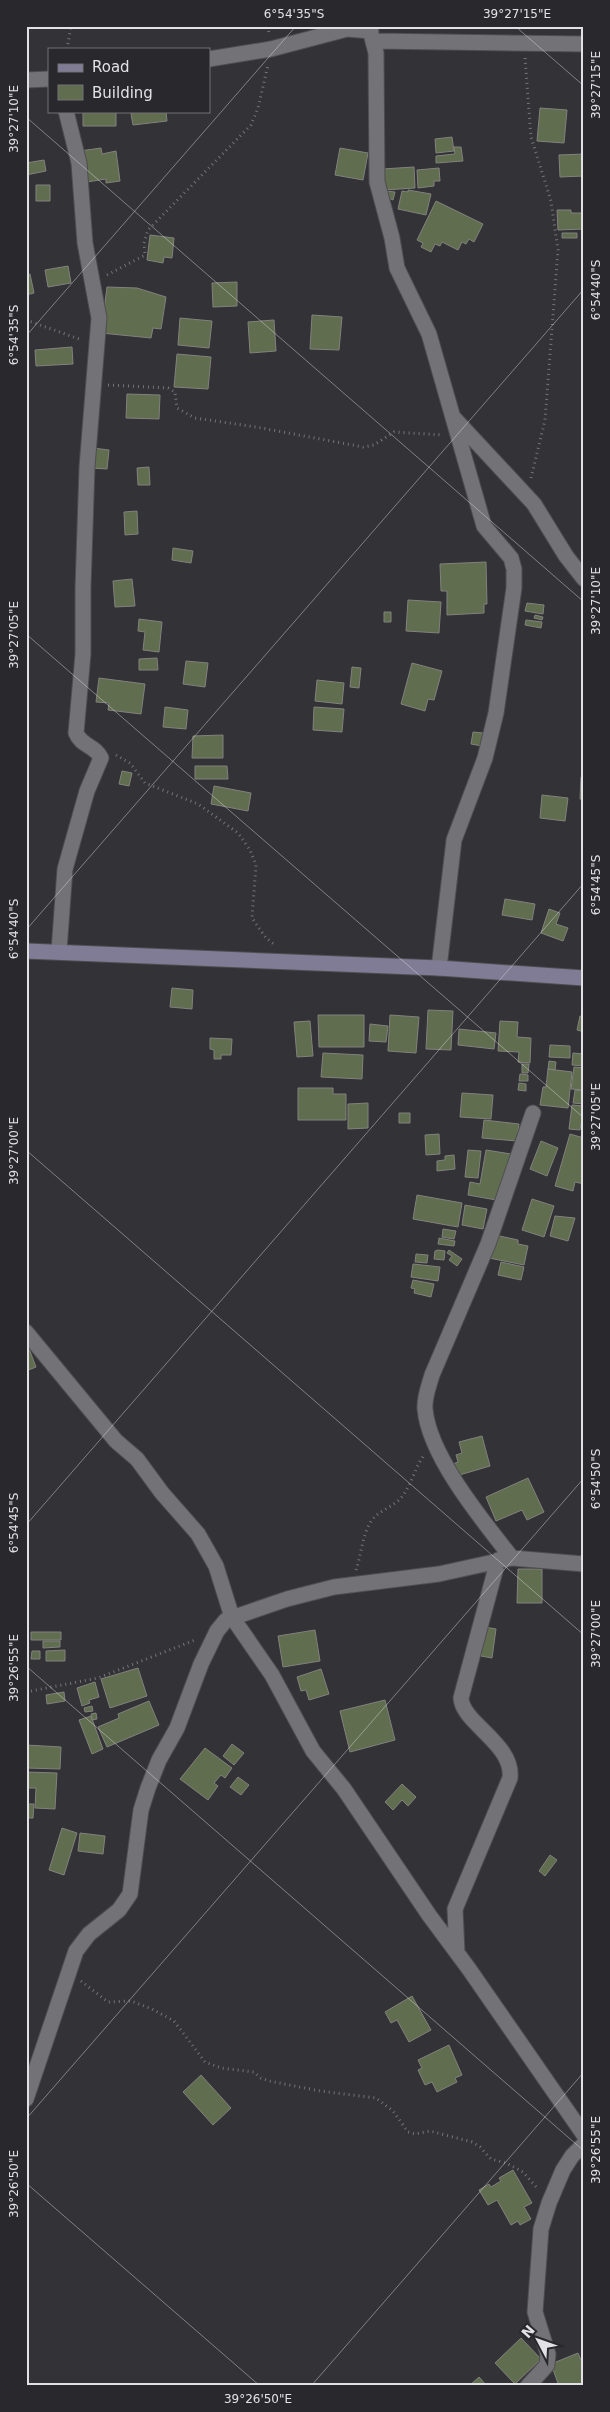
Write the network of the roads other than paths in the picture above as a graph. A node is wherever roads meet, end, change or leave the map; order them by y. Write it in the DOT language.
graph roads {
  1 [pos="372,32"];
  2 [pos="584,44"];
  3 [pos="210,59"];
  4 [pos="48,79"];
  5 [pos="26,80"];
  6 [pos="66,112"];
  7 [pos="452,415"];
  8 [pos="584,579"];
  9 [pos="26,951"];
  10 [pos="59,951"];
  11 [pos="440,968"];
  12 [pos="584,978"];
  13 [pos="534,1113"];
  14 [pos="26,1332"];
  15 [pos="505,1559"];
  16 [pos="584,1564"];
  17 [pos="232,1617"];
  18 [pos="457,1953"];
  19 [pos="26,2099"];
  20 [pos="584,2135"];
  21 [pos="584,2144"];
  22 [pos="528,2386"];
  1 -- 2 [label="street"];
  1 -- 3 [label="street"];
  1 -- 7 [label="street"];
  4 -- 5 [label="street"];
  6 -- 10 [label="street"];
  7 -- 8 [label="street"];
  7 -- 11 [label="street"];
  9 -- 10 [label="main road"];
  10 -- 11 [label="main road"];
  11 -- 12 [label="main road"];
  13 -- 15 [label="street"];
  14 -- 17 [label="street"];
  15 -- 16 [label="street"];
  15 -- 17 [label="street"];
  15 -- 18 [label="street"];
  17 -- 18 [label="street"];
  17 -- 19 [label="street"];
  18 -- 20 [label="street"];
  21 -- 22 [label="street"];
}
